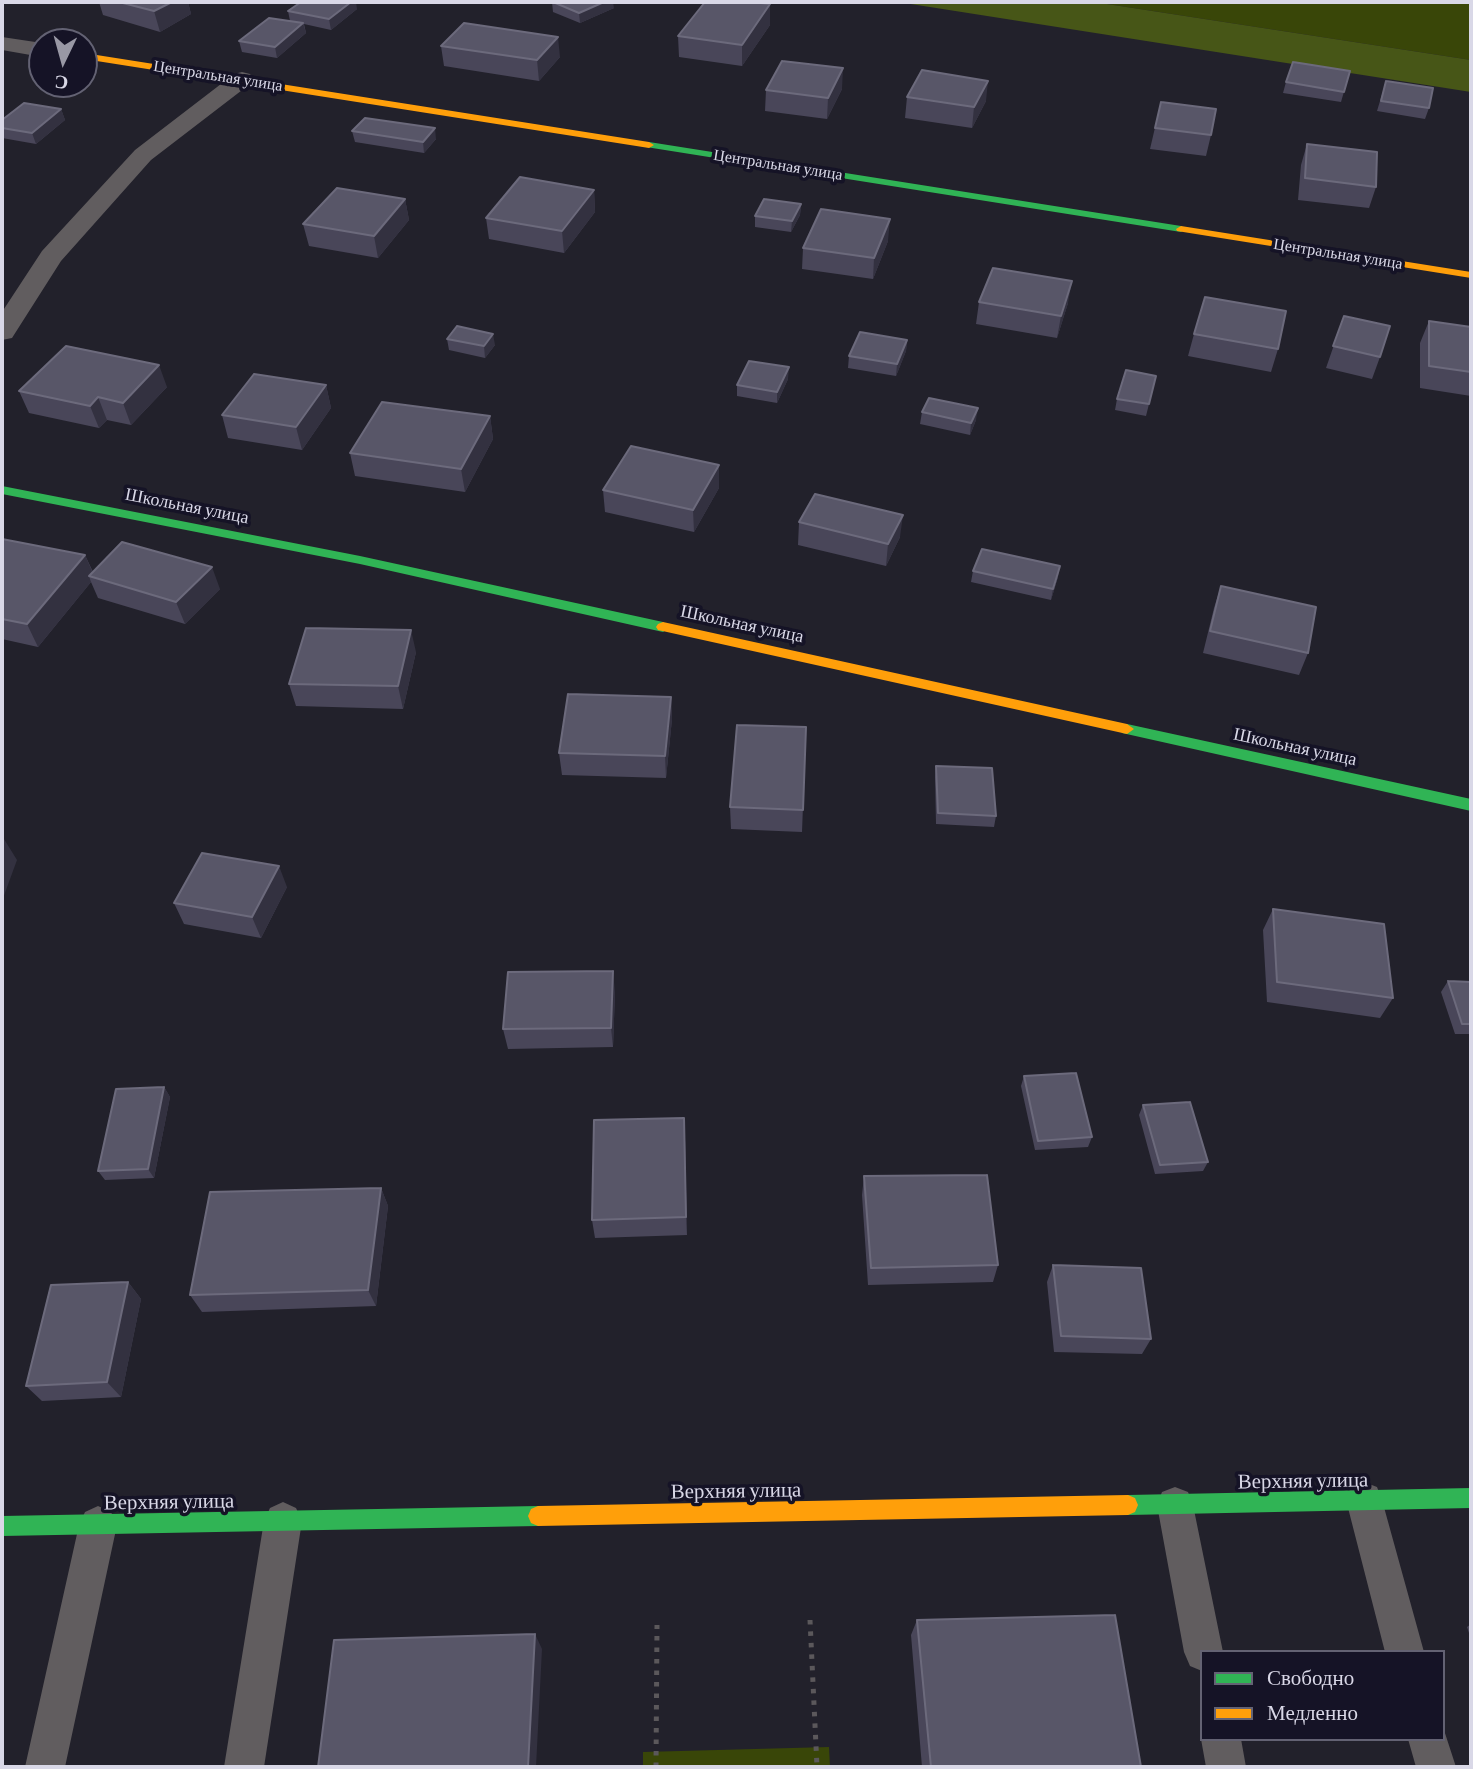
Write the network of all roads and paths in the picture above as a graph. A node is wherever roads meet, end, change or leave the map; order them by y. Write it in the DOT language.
graph roads {
  1 [pos="2,44"];
  2 [pos="28,48"];
  3 [pos="98,59"];
  4 [pos="242,79"];
  5 [pos="1471,275"];
  6 [pos="2,332"];
  7 [pos="2,490"];
  8 [pos="1471,805"];
  9 [pos="1471,1498"];
  10 [pos="1364,1500"];
  11 [pos="1175,1505"];
  12 [pos="283,1521"];
  13 [pos="98,1525"];
  14 [pos="2,1527"];
  15 [pos="810,1620"];
  16 [pos="657,1625"];
  17 [pos="1203,1650"];
  18 [pos="1404,1650"];
  19 [pos="1220,1741"];
  20 [pos="1429,1741"];
  21 [pos="45,1767"];
  22 [pos="244,1767"];
  23 [pos="656,1767"];
  24 [pos="817,1767"];
  25 [pos="1226,1767"];
  26 [pos="1436,1767"];
  1 -- 2 [label="street"];
  3 -- 4 [label="street, Центральная улица"];
  4 -- 5 [label="street, Центральная улица"];
  4 -- 6 [label="street"];
  7 -- 8 [label="street, Школьная улица"];
  9 -- 10 [label="street, Верхняя улица"];
  10 -- 11 [label="street, Верхняя улица"];
  10 -- 18 [label="lane"];
  11 -- 12 [label="street, Верхняя улица"];
  11 -- 17 [label="lane"];
  12 -- 13 [label="street, Верхняя улица"];
  12 -- 22 [label="lane"];
  13 -- 14 [label="street, Верхняя улица"];
  13 -- 21 [label="lane"];
  15 -- 24 [label="path"];
  16 -- 23 [label="path"];
  19 -- 25 [label="lane"];
  20 -- 26 [label="lane"];
}
